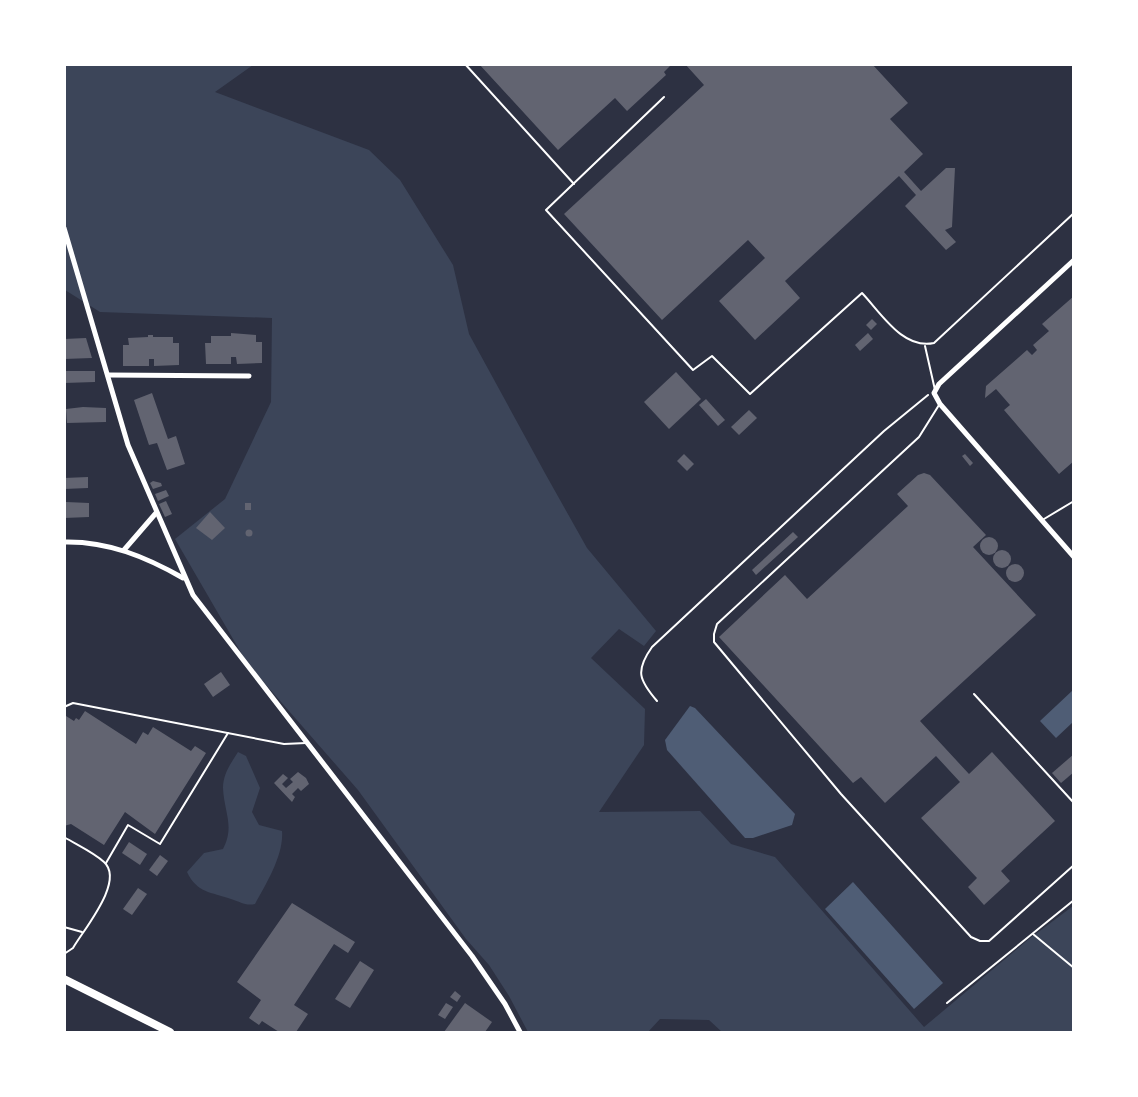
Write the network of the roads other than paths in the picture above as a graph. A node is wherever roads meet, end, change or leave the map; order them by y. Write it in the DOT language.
graph roads {
  1 [pos="465,64"];
  2 [pos="664,97"];
  3 [pos="574,184"];
  4 [pos="1074,213"];
  5 [pos="64,228"];
  6 [pos="1074,260"];
  7 [pos="924,345"];
  8 [pos="108,375"];
  9 [pos="249,376"];
  10 [pos="935,390"];
  11 [pos="940,404"];
  12 [pos="1074,501"];
  13 [pos="156,513"];
  14 [pos="1041,521"];
  15 [pos="64,542"];
  16 [pos="124,550"];
  17 [pos="1074,557"];
  18 [pos="184,579"];
  19 [pos="974,694"];
  20 [pos="64,706"];
  21 [pos="228,733"];
  22 [pos="308,743"];
  23 [pos="1074,803"];
  24 [pos="64,837"];
  25 [pos="105,863"];
  26 [pos="1074,865"];
  27 [pos="64,927"];
  28 [pos="82,932"];
  29 [pos="66,952"];
  30 [pos="64,979"];
  31 [pos="170,1032"];
  32 [pos="520,1032"];
  1 -- 3 [label="lane"];
  2 -- 3 [label="lane"];
  3 -- 7 [label="lane"];
  4 -- 7 [label="lane"];
  5 -- 8 [label="street"];
  6 -- 10 [label="street"];
  7 -- 10 [label="lane"];
  8 -- 9 [label="street"];
  8 -- 13 [label="street"];
  10 -- 11 [label="street"];
  11 -- 14 [label="street"];
  11 -- 26 [label="lane"];
  12 -- 14 [label="lane"];
  13 -- 16 [label="street"];
  13 -- 18 [label="street"];
  14 -- 17 [label="street"];
  15 -- 16 [label="street"];
  16 -- 18 [label="street"];
  18 -- 22 [label="street"];
  19 -- 23 [label="lane"];
  20 -- 21 [label="lane"];
  21 -- 22 [label="lane"];
  21 -- 25 [label="lane"];
  22 -- 32 [label="street"];
  24 -- 25 [label="lane"];
  25 -- 28 [label="lane"];
  27 -- 28 [label="lane"];
  28 -- 29 [label="lane"];
  30 -- 31 [label="main road"];
}
